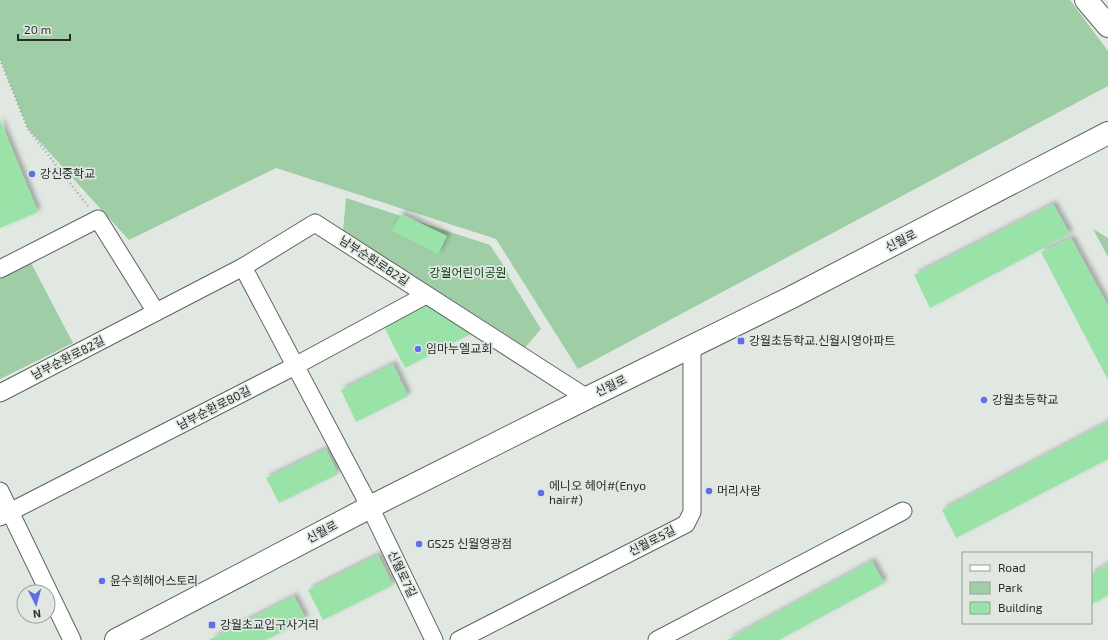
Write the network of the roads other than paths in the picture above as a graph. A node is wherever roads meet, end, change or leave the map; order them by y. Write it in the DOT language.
graph roads {
  1 [pos="1086,0"];
  2 [pos="1108,26"];
  3 [pos="1108,133"];
  4 [pos="243,268"];
  5 [pos="0,270"];
  6 [pos="426,295"];
  7 [pos="156,312"];
  8 [pos="692,346"];
  9 [pos="295,366"];
  10 [pos="0,393"];
  11 [pos="587,398"];
  12 [pos="0,490"];
  13 [pos="370,507"];
  14 [pos="903,510"];
  15 [pos="5,515"];
  16 [pos="72,640"];
  17 [pos="116,640"];
  18 [pos="434,640"];
  19 [pos="459,640"];
  20 [pos="657,640"];
  1 -- 2 [label="main road"];
  3 -- 8 [label="main road, 신월로"];
  4 -- 6 [label="street, 남부순환로82길"];
  4 -- 7 [label="street, 남부순환로82길"];
  4 -- 9 [label="street, 신월로7길"];
  5 -- 7 [label="street"];
  6 -- 9 [label="street, 남부순환로80길"];
  6 -- 11 [label="street, 남부순환로82길"];
  7 -- 10 [label="street, 남부순환로82길"];
  8 -- 11 [label="main road, 신월로"];
  8 -- 19 [label="street, 신월로5길"];
  9 -- 13 [label="street, 신월로7길"];
  9 -- 15 [label="street, 남부순환로80길"];
  11 -- 13 [label="main road, 신월로"];
  12 -- 15 [label="street"];
  13 -- 17 [label="main road, 신월로"];
  13 -- 18 [label="street, 신월로7길"];
  14 -- 20 [label="street"];
  15 -- 16 [label="street"];
}
